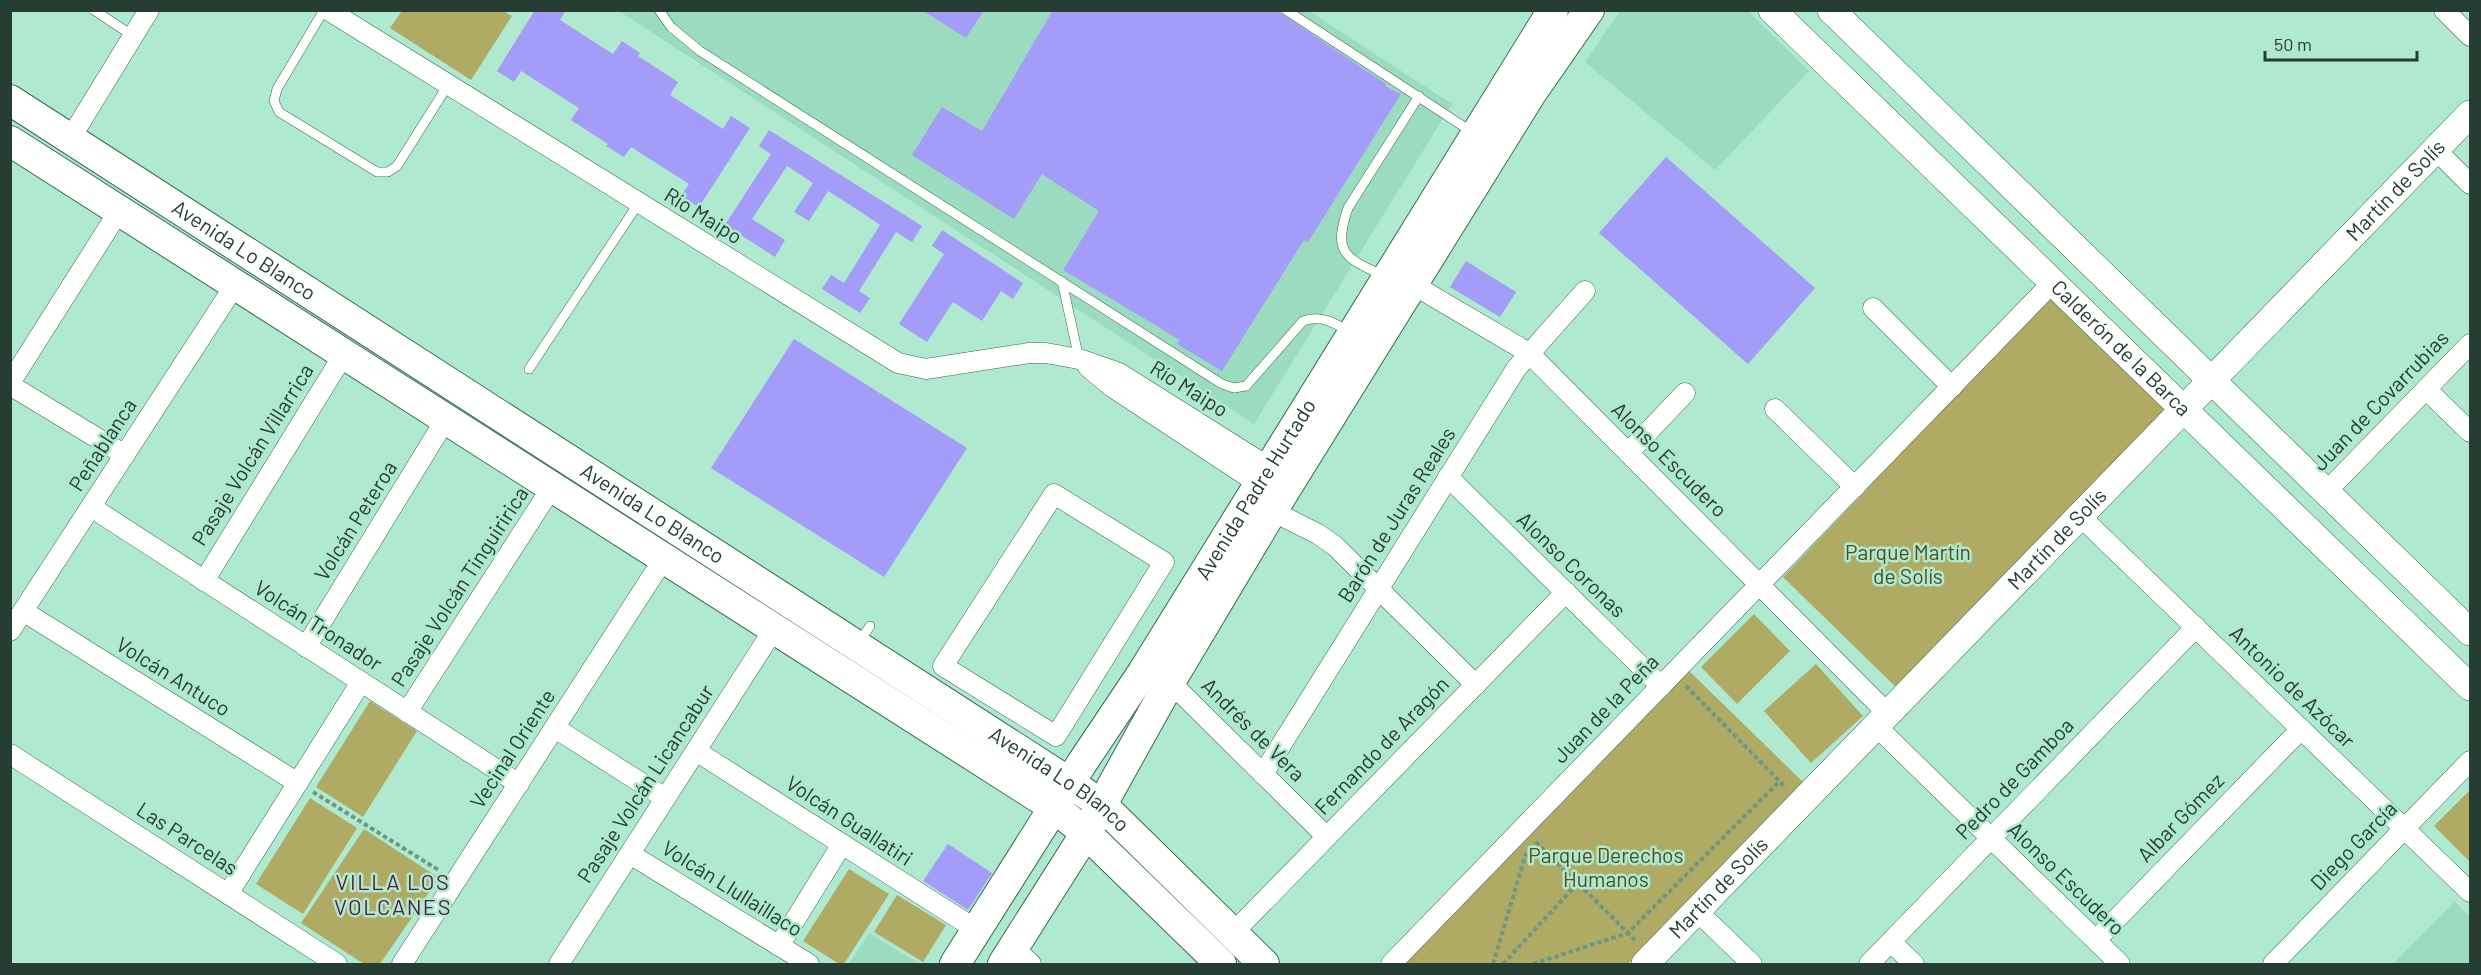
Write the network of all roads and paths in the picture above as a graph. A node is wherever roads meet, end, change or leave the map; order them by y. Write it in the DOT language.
graph roads {
  1 [pos="94,10"];
  2 [pos="149,10"];
  3 [pos="326,10"];
  4 [pos="659,10"];
  5 [pos="1286,10"];
  6 [pos="1553,10"];
  7 [pos="1589,10"];
  8 [pos="1772,10"];
  9 [pos="1831,10"];
  10 [pos="2444,10"];
  11 [pos="132,36"];
  12 [pos="2470,36"];
  13 [pos="448,85"];
  14 [pos="1419,96"];
  15 [pos="10,100"];
  16 [pos="2470,114"];
  17 [pos="70,139"];
  18 [pos="10,141"];
  19 [pos="1486,143"];
  20 [pos="2436,150"];
  21 [pos="2470,184"];
  22 [pos="638,204"];
  23 [pos="119,211"];
  24 [pos="1400,281"];
  25 [pos="1062,282"];
  26 [pos="2054,282"];
  27 [pos="235,285"];
  28 [pos="1585,291"];
  29 [pos="1873,308"];
  30 [pos="1353,333"];
  31 [pos="2470,344"];
  32 [pos="1528,353"];
  33 [pos="344,354"];
  34 [pos="1079,359"];
  35 [pos="529,369"];
  36 [pos="2212,380"];
  37 [pos="10,384"];
  38 [pos="1952,387"];
  39 [pos="2426,389"];
  40 [pos="1685,393"];
  41 [pos="1775,409"];
  42 [pos="2185,409"];
  43 [pos="446,419"];
  44 [pos="2470,432"];
  45 [pos="1628,453"];
  46 [pos="125,455"];
  47 [pos="1265,476"];
  48 [pos="1448,477"];
  49 [pos="552,487"];
  50 [pos="1855,487"];
  51 [pos="2326,492"];
  52 [pos="1054,494"];
  53 [pos="91,507"];
  54 [pos="1272,511"];
  55 [pos="2080,516"];
  56 [pos="664,558"];
  57 [pos="204,580"];
  58 [pos="1760,585"];
  59 [pos="1379,589"];
  60 [pos="1566,592"];
  61 [pos="23,611"];
  62 [pos="2196,627"];
  63 [pos="774,628"];
  64 [pos="10,631"];
  65 [pos="2470,632"];
  66 [pos="306,647"];
  67 [pos="361,682"];
  68 [pos="1170,682"];
  69 [pos="1674,684"];
  70 [pos="1476,685"];
  71 [pos="2470,687"];
  72 [pos="408,712"];
  73 [pos="1882,720"];
  74 [pos="555,728"];
  75 [pos="2301,729"];
  76 [pos="696,751"];
  77 [pos="10,754"];
  78 [pos="2470,760"];
  79 [pos="1263,774"];
  80 [pos="1779,782"];
  81 [pos="298,783"];
  82 [pos="519,784"];
  83 [pos="1062,795"];
  84 [pos="666,798"];
  85 [pos="1801,804"];
  86 [pos="1102,805"];
  87 [pos="2405,828"];
  88 [pos="1086,833"];
  89 [pos="1527,833"];
  90 [pos="1327,837"];
  91 [pos="1991,838"];
  92 [pos="842,844"];
  93 [pos="630,854"];
  94 [pos="456,880"];
  95 [pos="1578,883"];
  96 [pos="2470,892"];
  97 [pos="228,894"];
  98 [pos="1697,911"];
  99 [pos="977,930"];
  100 [pos="1628,933"];
  101 [pos="1232,934"];
  102 [pos="2096,940"];
  103 [pos="1891,942"];
  104 [pos="779,946"];
  105 [pos="1016,959"];
  106 [pos="1649,960"];
  107 [pos="567,962"];
  108 [pos="337,964"];
  109 [pos="402,964"];
  110 [pos="809,964"];
  111 [pos="955,964"];
  112 [pos="1221,964"];
  113 [pos="1264,964"];
  114 [pos="1391,964"];
  115 [pos="1493,964"];
  116 [pos="1503,964"];
  117 [pos="1533,964"];
  118 [pos="1752,964"];
  119 [pos="1869,964"];
  120 [pos="1914,964"];
  121 [pos="2120,964"];
  122 [pos="2273,964"];
  1 -- 11 [label="lane"];
  2 -- 11 [label="street"];
  3 -- 13 [label="street, Río Maipo"];
  3 -- 13 [label="lane"];
  4 -- 25 [label="lane"];
  5 -- 14 [label="lane"];
  6 -- 19 [label="main road, Avenida Padre Hurtado"];
  7 -- 19 [label="main road, Avenida Padre Hurtado"];
  8 -- 26 [label="street, Calderón de la Barca"];
  9 -- 36 [label="street, Calderón de la Barca"];
  10 -- 12 [label="street"];
  11 -- 17 [label="street"];
  13 -- 22 [label="street, Río Maipo"];
  14 -- 19 [label="lane"];
  14 -- 24 [label="lane"];
  15 -- 17 [label="main road, Avenida Lo Blanco"];
  16 -- 20 [label="street, Martín de Solís"];
  17 -- 83 [label="main road, Avenida Lo Blanco"];
  18 -- 23 [label="main road, Avenida Lo Blanco"];
  19 -- 24 [label="main road, Avenida Padre Hurtado"];
  20 -- 21 [label="street"];
  20 -- 36 [label="street, Martín de Solís"];
  22 -- 34 [label="street, Río Maipo"];
  22 -- 35 [label="lane"];
  23 -- 27 [label="main road, Avenida Lo Blanco"];
  23 -- 37 [label="street"];
  24 -- 30 [label="main road, Avenida Padre Hurtado"];
  24 -- 32 [label="street, Alonso Escudero"];
  24 -- 54 [label="main road, Avenida Padre Hurtado"];
  25 -- 30 [label="lane"];
  25 -- 34 [label="lane"];
  26 -- 38 [label="street, Juan de la Peña"];
  26 -- 42 [label="street, Calderón de la Barca"];
  27 -- 33 [label="main road, Avenida Lo Blanco"];
  27 -- 46 [label="street, Peñablanca"];
  28 -- 32 [label="street, Barón de Juras Reales"];
  29 -- 38 [label="street"];
  30 -- 47 [label="main road, Avenida Padre Hurtado"];
  31 -- 39 [label="street, Juan de Covarrubias"];
  32 -- 45 [label="street, Alonso Escudero"];
  32 -- 48 [label="street, Barón de Juras Reales"];
  33 -- 43 [label="main road, Avenida Lo Blanco"];
  33 -- 57 [label="street, Pasaje Volcán Villarrica"];
  34 -- 47 [label="street, Río Maipo"];
  36 -- 42 [label="street, Martín de Solís"];
  36 -- 51 [label="street, Calderón de la Barca"];
  37 -- 46 [label="street"];
  38 -- 50 [label="street, Juan de la Peña"];
  39 -- 44 [label="street"];
  39 -- 51 [label="street, Juan de Covarrubias"];
  40 -- 45 [label="street"];
  41 -- 50 [label="street"];
  42 -- 55 [label="street, Martín de Solís"];
  42 -- 71 [label="street, Calderón de la Barca"];
  43 -- 49 [label="main road, Avenida Lo Blanco"];
  43 -- 66 [label="street, Volcán Peteroa"];
  45 -- 58 [label="street, Alonso Escudero"];
  46 -- 53 [label="street, Peñablanca"];
  47 -- 83 [label="main road, Avenida Padre Hurtado"];
  48 -- 59 [label="street, Barón de Juras Reales"];
  48 -- 60 [label="street, Alonso Coronas"];
  49 -- 56 [label="main road, Avenida Lo Blanco"];
  49 -- 72 [label="street, Pasaje Volcán Tinguiririca"];
  50 -- 58 [label="street, Juan de la Peña"];
  51 -- 65 [label="street, Calderón de la Barca"];
  52 -- 52 [label="street"];
  53 -- 57 [label="street, Volcán Tronador"];
  53 -- 61 [label="street, Peñablanca"];
  54 -- 59 [label="street"];
  54 -- 68 [label="main road, Avenida Padre Hurtado"];
  55 -- 62 [label="street, Antonio de Azócar"];
  55 -- 73 [label="street, Martín de Solís"];
  56 -- 63 [label="main road, Avenida Lo Blanco"];
  56 -- 74 [label="street, Vecinal Oriente"];
  57 -- 66 [label="street, Volcán Tronador"];
  58 -- 69 [label="street, Juan de la Peña"];
  58 -- 73 [label="street, Alonso Escudero"];
  59 -- 70 [label="street"];
  59 -- 79 [label="street, Barón de Juras Reales"];
  60 -- 69 [label="street, Alonso Coronas"];
  60 -- 70 [label="street, Fernando de Aragón"];
  61 -- 64 [label="street, Peñablanca"];
  61 -- 81 [label="street, Volcán Antuco"];
  62 -- 75 [label="street, Antonio de Azócar"];
  62 -- 91 [label="street, Pedro de Gamboa"];
  63 -- 76 [label="street, Pasaje Volcán Licancabur"];
  63 -- 83 [label="main road, Avenida Lo Blanco"];
  66 -- 67 [label="street, Volcán Tronador"];
  67 -- 72 [label="street, Volcán Tronador"];
  67 -- 81 [label="street, Pasaje Volcán Tinguiririca"];
  68 -- 79 [label="street, Andrés de Vera"];
  68 -- 86 [label="main road, Avenida Padre Hurtado"];
  69 -- 80 [label="path"];
  69 -- 89 [label="street, Juan de la Peña"];
  70 -- 90 [label="street, Fernando de Aragón"];
  72 -- 82 [label="street, Volcán Tronador"];
  73 -- 85 [label="street, Martín de Solís"];
  73 -- 91 [label="street, Alonso Escudero"];
  74 -- 82 [label="street, Vecinal Oriente"];
  74 -- 84 [label="street"];
  75 -- 87 [label="street, Antonio de Azócar"];
  75 -- 102 [label="street, Albar Gómez"];
  76 -- 84 [label="street, Pasaje Volcán Licancabur"];
  76 -- 92 [label="street, Volcán Guallatiri"];
  77 -- 97 [label="street, Las Parcelas"];
  78 -- 87 [label="street, Diego García"];
  79 -- 90 [label="street, Andrés de Vera"];
  80 -- 85 [label="path"];
  80 -- 100 [label="path"];
  81 -- 94 [label="path"];
  81 -- 97 [label="street, Pasaje Volcán Tinguiririca"];
  82 -- 94 [label="street, Vecinal Oriente"];
  83 -- 86 [label="main road, Avenida Lo Blanco"];
  83 -- 88 [label="main road, Avenida Lo Blanco"];
  83 -- 99 [label="main road, Avenida Padre Hurtado"];
  84 -- 93 [label="street, Pasaje Volcán Licancabur"];
  85 -- 98 [label="street, Martín de Solís"];
  86 -- 88 [label="main road, Avenida Padre Hurtado"];
  86 -- 101 [label="main road, Avenida Lo Blanco"];
  87 -- 96 [label="street, Antonio de Azócar"];
  87 -- 122 [label="street, Diego García"];
  88 -- 105 [label="main road, Avenida Padre Hurtado"];
  88 -- 112 [label="main road, Avenida Lo Blanco"];
  89 -- 95 [label="path"];
  89 -- 114 [label="street, Juan de la Peña"];
  89 -- 115 [label="path"];
  90 -- 101 [label="street, Fernando de Aragón"];
  91 -- 102 [label="street, Alonso Escudero"];
  91 -- 103 [label="street, Pedro de Gamboa"];
  92 -- 99 [label="street, Volcán Guallatiri"];
  92 -- 104 [label="street"];
  93 -- 104 [label="street, Volcán Llullaillaco"];
  93 -- 107 [label="street, Pasaje Volcán Licancabur"];
  94 -- 109 [label="street, Vecinal Oriente"];
  95 -- 100 [label="path"];
  95 -- 116 [label="path"];
  97 -- 108 [label="street, Las Parcelas"];
  98 -- 106 [label="street, Martín de Solís"];
  98 -- 118 [label="street"];
  99 -- 111 [label="main road, Avenida Padre Hurtado"];
  100 -- 106 [label="path"];
  100 -- 117 [label="path"];
  101 -- 113 [label="main road, Avenida Lo Blanco"];
  102 -- 121 [label="street, Alonso Escudero"];
  103 -- 119 [label="street, Pedro de Gamboa"];
  103 -- 120 [label="street"];
  104 -- 110 [label="street, Volcán Llullaillaco"];
}
